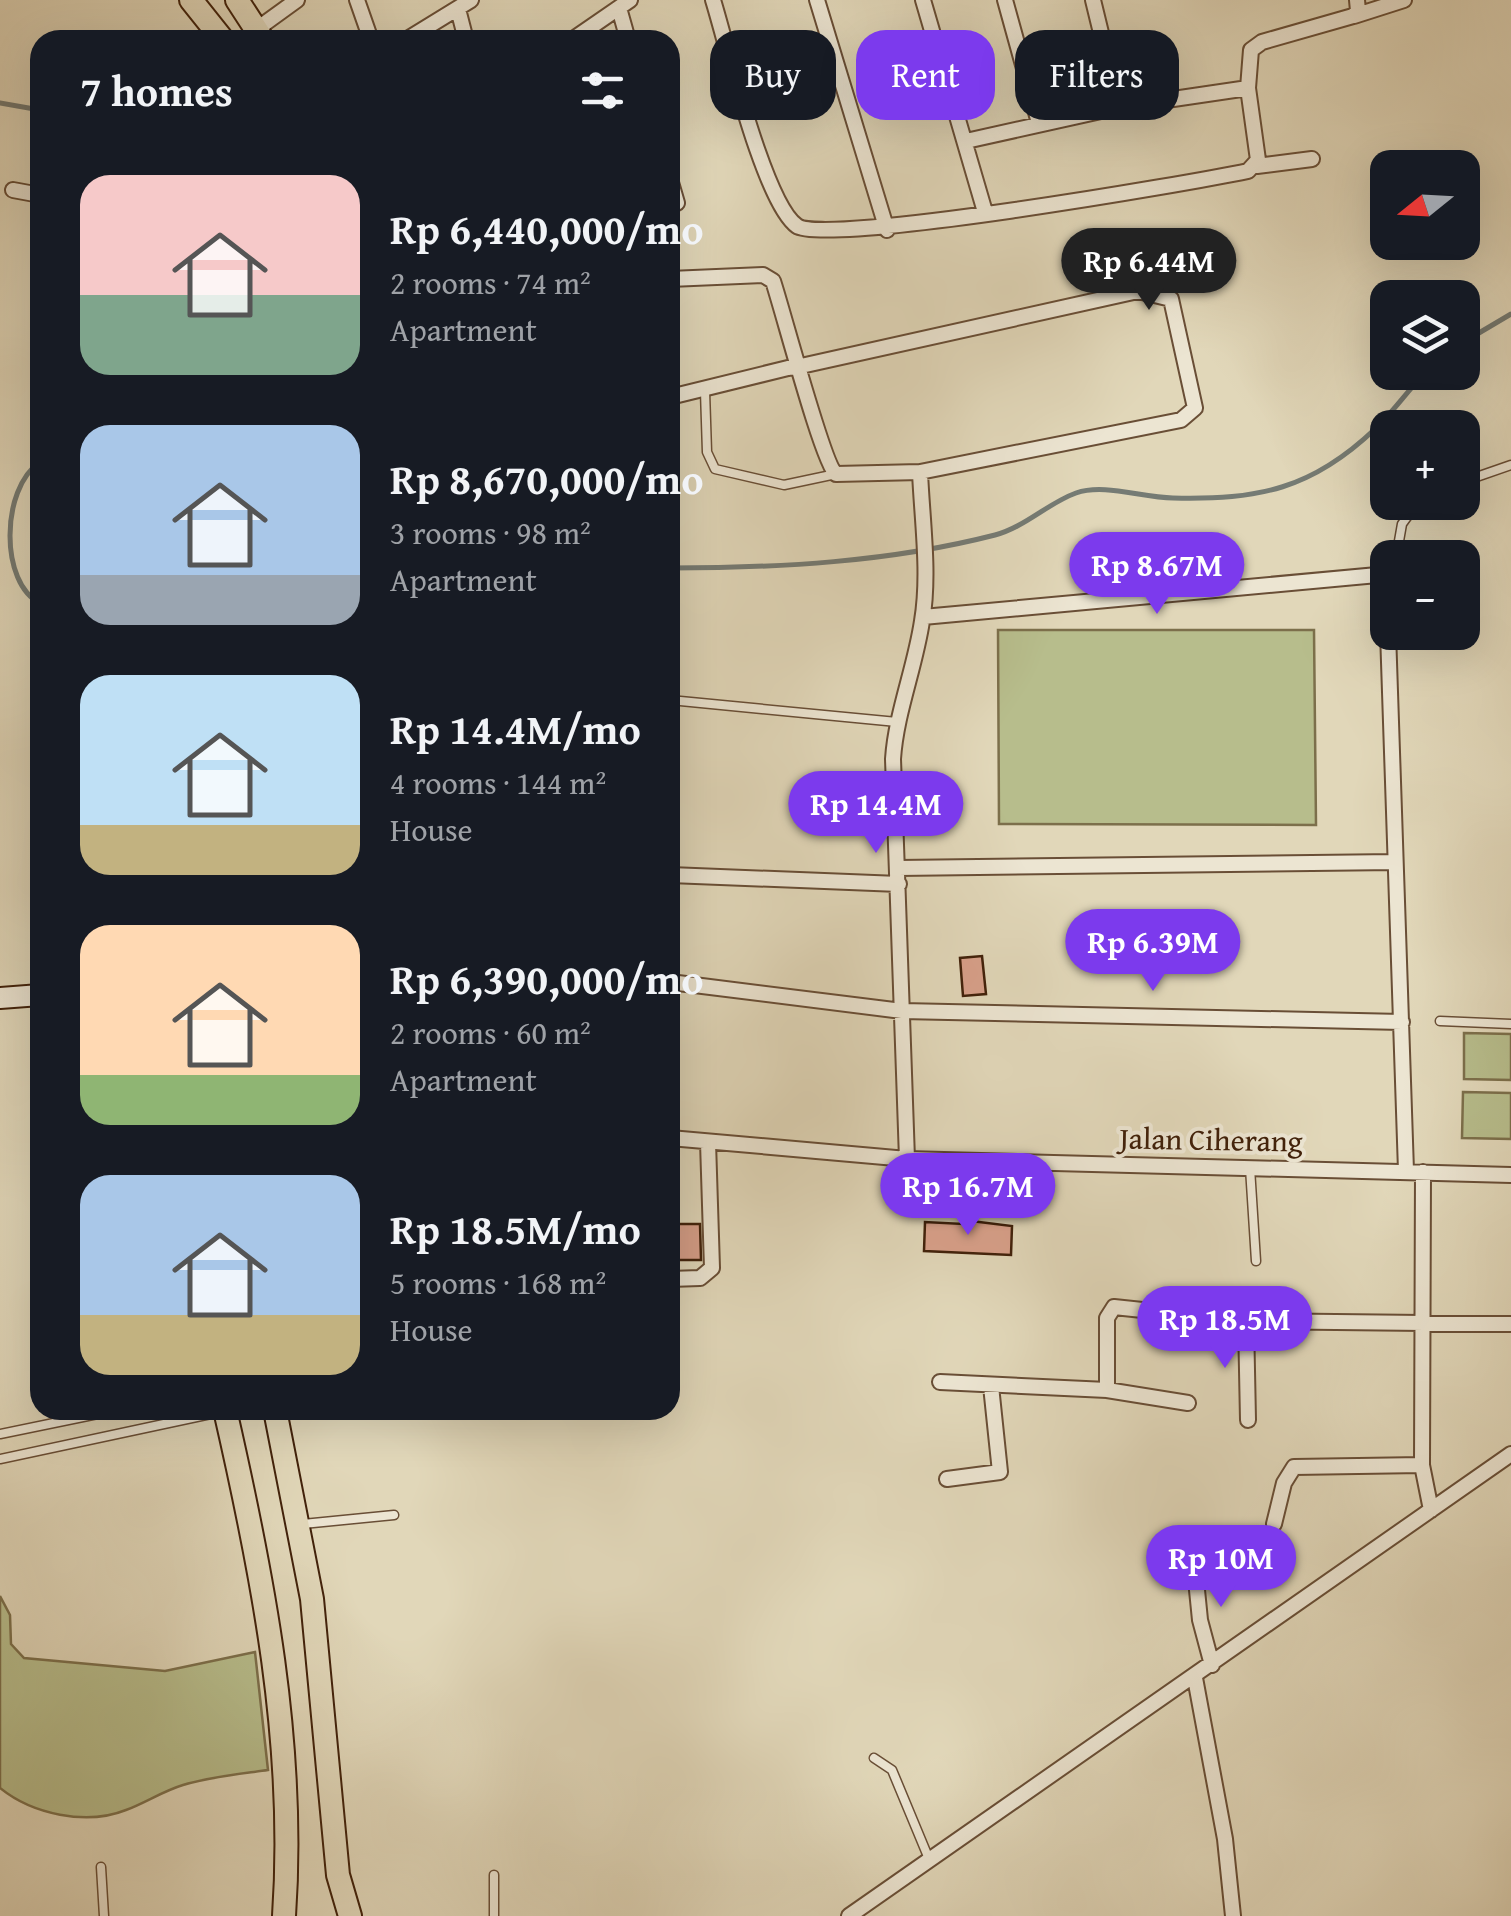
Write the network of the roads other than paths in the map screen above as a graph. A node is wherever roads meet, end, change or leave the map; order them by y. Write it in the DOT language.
graph roads {
  1 [pos="191,0"];
  2 [pos="237,0"];
  3 [pos="297,0"];
  4 [pos="356,0"];
  5 [pos="471,0"];
  6 [pos="713,0"];
  7 [pos="817,0"];
  8 [pos="923,0"];
  9 [pos="1005,0"];
  10 [pos="1093,0"];
  11 [pos="1357,0"];
  12 [pos="1404,0"];
  13 [pos="624,4"];
  14 [pos="458,9"];
  15 [pos="1353,16"];
  16 [pos="214,30"];
  17 [pos="257,30"];
  18 [pos="265,30"];
  19 [pos="368,30"];
  20 [pos="423,30"];
  21 [pos="463,30"];
  22 [pos="586,30"];
  23 [pos="627,30"];
  24 [pos="1100,30"];
  25 [pos="1248,88"];
  26 [pos="1179,99"];
  27 [pos="1055,120"];
  28 [pos="1039,123"];
  29 [pos="966,141"];
  30 [pos="1312,159"];
  31 [pos="1257,166"];
  32 [pos="13,190"];
  33 [pos="30,193"];
  34 [pos="984,212"];
  35 [pos="888,230"];
  36 [pos="680,279"];
  37 [pos="801,366"];
  38 [pos="705,390"];
  39 [pos="680,396"];
  40 [pos="1511,465"];
  41 [pos="920,472"];
  42 [pos="836,474"];
  43 [pos="1480,476"];
  44 [pos="1370,576"];
  45 [pos="923,616"];
  46 [pos="1389,650"];
  47 [pos="680,701"];
  48 [pos="897,722"];
  49 [pos="1395,862"];
  50 [pos="898,868"];
  51 [pos="680,875"];
  52 [pos="899,884"];
  53 [pos="680,983"];
  54 [pos="30,996"];
  55 [pos="0,998"];
  56 [pos="902,1011"];
  57 [pos="1440,1021"];
  58 [pos="1402,1022"];
  59 [pos="1511,1024"];
  60 [pos="680,1139"];
  61 [pos="708,1142"];
  62 [pos="907,1159"];
  63 [pos="1250,1168"];
  64 [pos="1406,1172"];
  65 [pos="1423,1172"];
  66 [pos="1511,1174"];
  67 [pos="1256,1261"];
  68 [pos="680,1279"];
  69 [pos="1246,1321"];
  70 [pos="1422,1323"];
  71 [pos="1511,1324"];
  72 [pos="940,1382"];
  73 [pos="991,1386"];
  74 [pos="1107,1390"];
  75 [pos="1188,1403"];
  76 [pos="72,1420"];
  77 [pos="88,1420"];
  78 [pos="183,1420"];
  79 [pos="227,1420"];
  80 [pos="277,1420"];
  81 [pos="1248,1420"];
  82 [pos="0,1434"];
  83 [pos="90,1442"];
  84 [pos="1511,1454"];
  85 [pos="0,1459"];
  86 [pos="1422,1466"];
  87 [pos="946,1478"];
  88 [pos="1431,1510"];
  89 [pos="394,1516"];
  90 [pos="1274,1524"];
  91 [pos="298,1525"];
  92 [pos="1194,1560"];
  93 [pos="1212,1665"];
  94 [pos="1195,1678"];
  95 [pos="874,1758"];
  96 [pos="929,1859"];
  97 [pos="101,1868"];
  98 [pos="494,1874"];
  99 [pos="104,1916"];
  100 [pos="284,1916"];
  101 [pos="350,1916"];
  102 [pos="494,1916"];
  103 [pos="849,1916"];
  104 [pos="1233,1916"];
  1 -- 16 [label="main road"];
  2 -- 17 [label="main road"];
  3 -- 18 [label="street"];
  4 -- 19 [label="street"];
  5 -- 14 [label="street"];
  6 -- 35 [label="street"];
  7 -- 35 [label="street"];
  8 -- 29 [label="street"];
  9 -- 28 [label="street"];
  10 -- 24 [label="street"];
  11 -- 15 [label="street"];
  12 -- 15 [label="street"];
  13 -- 22 [label="street"];
  13 -- 23 [label="street"];
  14 -- 20 [label="street"];
  14 -- 21 [label="street"];
  15 -- 25 [label="street"];
  25 -- 26 [label="street"];
  25 -- 31 [label="street"];
  27 -- 28 [label="street"];
  28 -- 29 [label="street"];
  29 -- 34 [label="street"];
  30 -- 31 [label="street"];
  31 -- 34 [label="street"];
  32 -- 33 [label="street"];
  34 -- 35 [label="street"];
  36 -- 37 [label="street"];
  37 -- 38 [label="street"];
  37 -- 41 [label="street"];
  37 -- 42 [label="street"];
  38 -- 39 [label="street"];
  38 -- 42 [label="lane"];
  40 -- 43 [label="lane"];
  41 -- 42 [label="street"];
  41 -- 45 [label="street"];
  44 -- 45 [label="street"];
  45 -- 48 [label="street"];
  46 -- 49 [label="street"];
  47 -- 48 [label="lane"];
  48 -- 50 [label="street"];
  49 -- 50 [label="street"];
  49 -- 58 [label="street"];
  50 -- 52 [label="street"];
  51 -- 52 [label="street"];
  52 -- 56 [label="street"];
  53 -- 56 [label="street"];
  54 -- 55 [label="main road"];
  56 -- 58 [label="street"];
  56 -- 62 [label="street"];
  57 -- 59 [label="lane"];
  58 -- 64 [label="street"];
  60 -- 61 [label="street, Jalan Ciherang"];
  61 -- 62 [label="street, Jalan Ciherang"];
  61 -- 68 [label="street"];
  62 -- 63 [label="street, Jalan Ciherang"];
  63 -- 64 [label="street, Jalan Ciherang"];
  63 -- 67 [label="lane"];
  64 -- 65 [label="street, Jalan Ciherang"];
  65 -- 66 [label="street, Jalan Ciherang"];
  65 -- 70 [label="street"];
  69 -- 70 [label="street"];
  69 -- 74 [label="street"];
  69 -- 81 [label="street"];
  70 -- 71 [label="street"];
  70 -- 86 [label="street"];
  72 -- 73 [label="street"];
  73 -- 74 [label="street"];
  73 -- 87 [label="street"];
  74 -- 75 [label="street"];
  76 -- 82 [label="lane"];
  77 -- 83 [label="lane"];
  78 -- 83 [label="lane"];
  79 -- 100 [label="main road"];
  80 -- 91 [label="main road"];
  83 -- 85 [label="lane"];
  84 -- 88 [label="street"];
  86 -- 88 [label="street"];
  86 -- 90 [label="street"];
  88 -- 93 [label="street"];
  89 -- 91 [label="lane"];
  91 -- 101 [label="main road"];
  92 -- 93 [label="street"];
  93 -- 94 [label="street"];
  94 -- 96 [label="street"];
  94 -- 104 [label="street"];
  95 -- 96 [label="lane"];
  96 -- 103 [label="street"];
  97 -- 99 [label="lane"];
  98 -- 102 [label="lane"];
}
